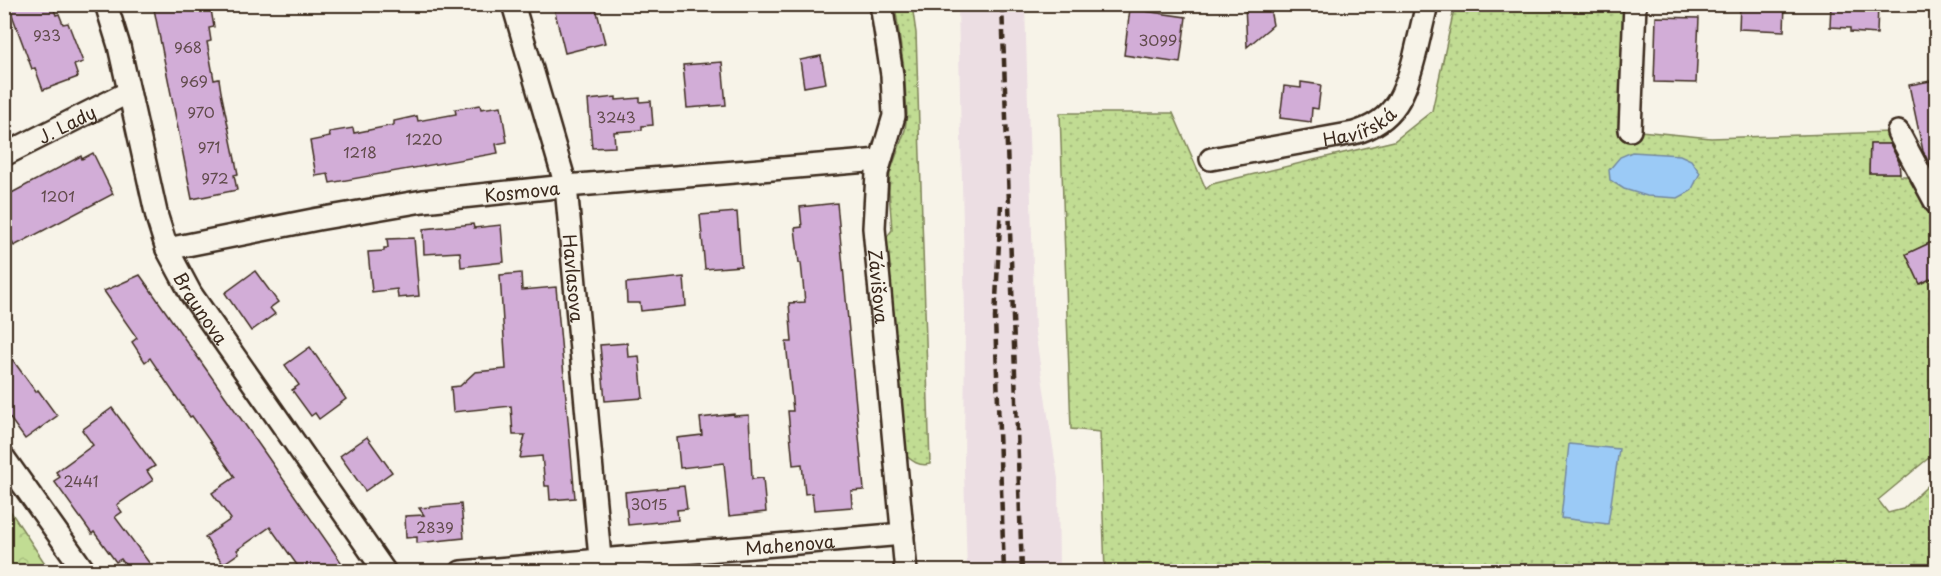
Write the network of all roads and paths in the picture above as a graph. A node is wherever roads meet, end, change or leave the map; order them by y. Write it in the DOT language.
graph roads {
  1 [pos="106,4"];
  2 [pos="513,4"];
  3 [pos="881,4"];
  4 [pos="1427,4"];
  5 [pos="1635,4"];
  6 [pos="129,92"];
  7 [pos="1630,130"];
  8 [pos="1898,132"];
  9 [pos="4,155"];
  10 [pos="1211,159"];
  11 [pos="880,160"];
  12 [pos="566,186"];
  13 [pos="1936,203"];
  14 [pos="168,249"];
  15 [pos="4,458"];
  16 [pos="903,534"];
  17 [pos="600,558"];
  18 [pos="85,572"];
  19 [pos="385,572"];
  20 [pos="461,572"];
  21 [pos="906,572"];
  1 -- 6 [label="street, Braunova"];
  2 -- 12 [label="street, Havlasova"];
  3 -- 11 [label="street, Závišova"];
  4 -- 10 [label="street, Havířská"];
  5 -- 7 [label="street"];
  6 -- 9 [label="street, J. Lady"];
  6 -- 14 [label="street, Braunova"];
  8 -- 13 [label="street"];
  11 -- 12 [label="street, Kosmova"];
  11 -- 16 [label="street, Závišova"];
  12 -- 14 [label="street, Kosmova"];
  12 -- 17 [label="street, Havlasova"];
  14 -- 19 [label="street, Braunova"];
  15 -- 18 [label="street"];
  16 -- 17 [label="street, Mahenova"];
  16 -- 21 [label="street, Závišova"];
  17 -- 20 [label="street, Mahenova"];
}
